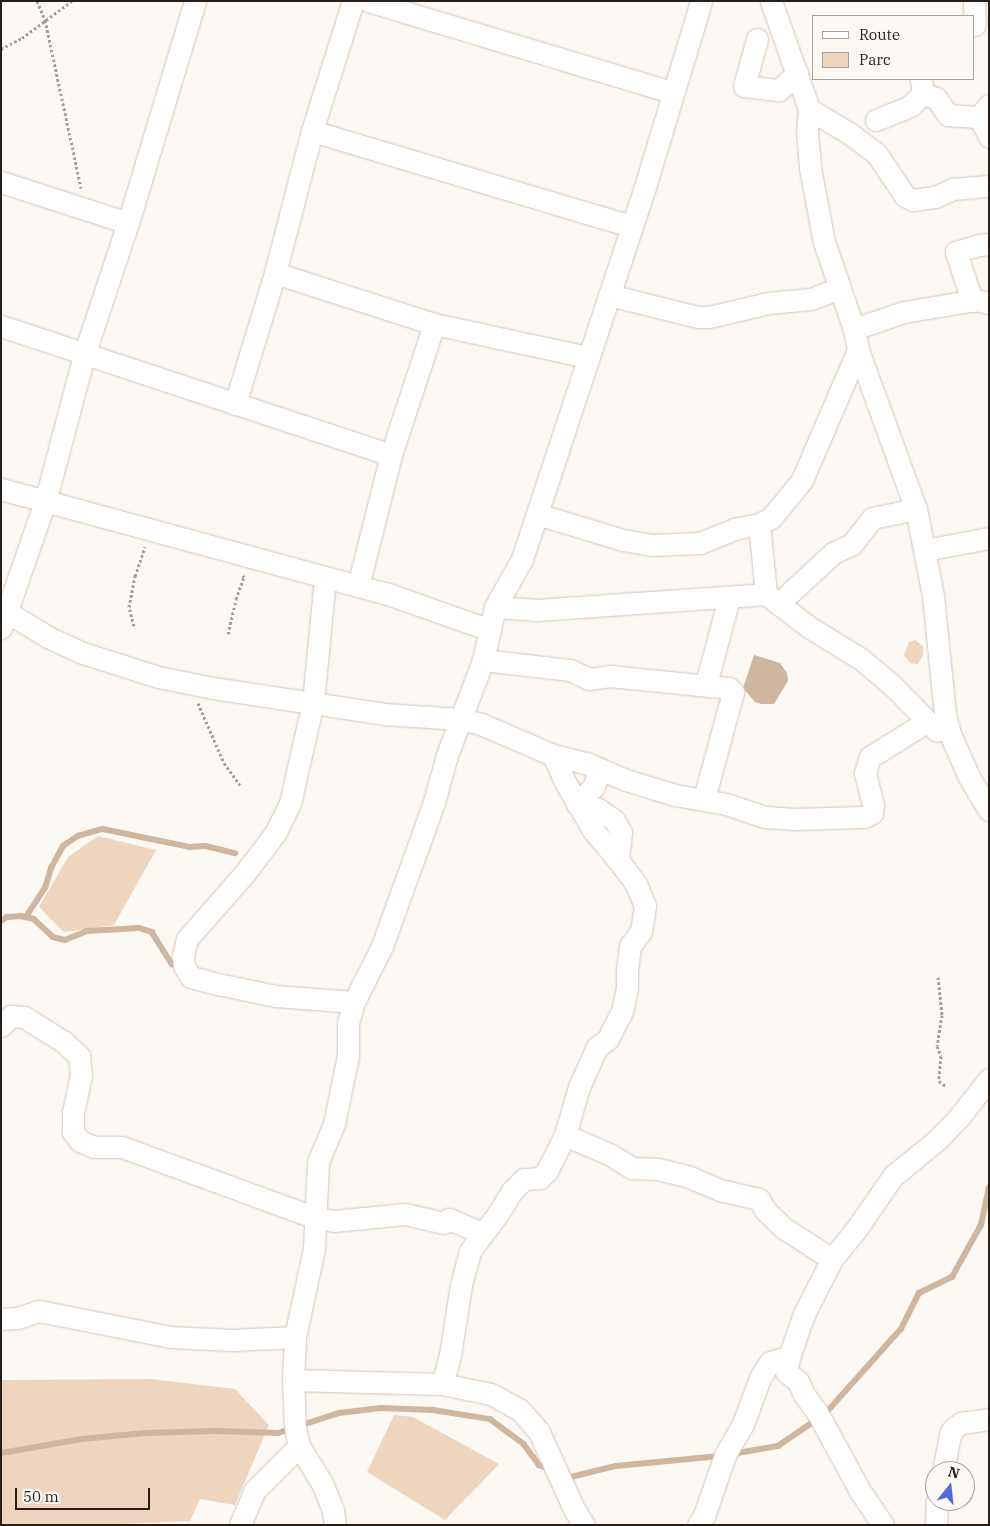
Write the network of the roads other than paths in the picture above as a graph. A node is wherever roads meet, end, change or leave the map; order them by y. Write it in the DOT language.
graph roads {
  1 [pos="195,1"];
  2 [pos="353,1"];
  3 [pos="368,1"];
  4 [pos="701,1"];
  5 [pos="771,1"];
  6 [pos="974,1"];
  7 [pos="979,26"];
  8 [pos="757,39"];
  9 [pos="797,73"];
  10 [pos="922,86"];
  11 [pos="672,92"];
  12 [pos="809,109"];
  13 [pos="984,111"];
  14 [pos="876,120"];
  15 [pos="312,131"];
  16 [pos="989,137"];
  17 [pos="1,182"];
  18 [pos="989,186"];
  19 [pos="128,223"];
  20 [pos="630,226"];
  21 [pos="989,244"];
  22 [pos="275,273"];
  23 [pos="840,288"];
  24 [pos="609,294"];
  25 [pos="980,302"];
  26 [pos="434,324"];
  27 [pos="1,326"];
  28 [pos="854,330"];
  29 [pos="858,350"];
  30 [pos="84,355"];
  31 [pos="588,357"];
  32 [pos="235,404"];
  33 [pos="391,455"];
  34 [pos="1,489"];
  35 [pos="44,502"];
  36 [pos="916,509"];
  37 [pos="537,514"];
  38 [pos="759,524"];
  39 [pos="989,538"];
  40 [pos="925,550"];
  41 [pos="325,578"];
  42 [pos="358,586"];
  43 [pos="729,598"];
  44 [pos="772,599"];
  45 [pos="495,607"];
  46 [pos="4,620"];
  47 [pos="490,630"];
  48 [pos="483,660"];
  49 [pos="706,684"];
  50 [pos="313,702"];
  51 [pos="460,719"];
  52 [pos="926,722"];
  53 [pos="950,734"];
  54 [pos="553,755"];
  55 [pos="599,769"];
  56 [pos="704,799"];
  57 [pos="577,804"];
  58 [pos="989,810"];
  59 [pos="354,1002"];
  60 [pos="1,1026"];
  61 [pos="989,1079"];
  62 [pos="565,1135"];
  63 [pos="316,1218"];
  64 [pos="482,1234"];
  65 [pos="832,1259"];
  66 [pos="1,1319"];
  67 [pos="295,1338"];
  68 [pos="789,1357"];
  69 [pos="293,1380"];
  70 [pos="442,1384"];
  71 [pos="989,1419"];
  72 [pos="299,1446"];
  73 [pos="945,1461"];
  74 [pos="937,1511"];
  75 [pos="240,1525"];
  76 [pos="335,1525"];
  77 [pos="584,1525"];
  78 [pos="698,1525"];
  79 [pos="883,1525"];
  80 [pos="936,1525"];
  1 -- 19 [label="street"];
  2 -- 15 [label="street"];
  3 -- 11 [label="street"];
  4 -- 11 [label="street"];
  5 -- 9 [label="street"];
  6 -- 7 [label="street"];
  8 -- 9 [label="street"];
  9 -- 12 [label="street"];
  10 -- 13 [label="street"];
  10 -- 14 [label="street"];
  11 -- 20 [label="street"];
  12 -- 18 [label="street"];
  12 -- 23 [label="street"];
  13 -- 16 [label="street"];
  15 -- 20 [label="street"];
  15 -- 22 [label="street"];
  17 -- 19 [label="street"];
  19 -- 30 [label="street"];
  20 -- 24 [label="street"];
  21 -- 25 [label="street"];
  22 -- 26 [label="street"];
  22 -- 32 [label="street"];
  23 -- 24 [label="street"];
  23 -- 28 [label="street"];
  24 -- 31 [label="street"];
  25 -- 28 [label="street"];
  26 -- 31 [label="street"];
  26 -- 33 [label="street"];
  27 -- 30 [label="street"];
  28 -- 29 [label="street"];
  29 -- 36 [label="street"];
  29 -- 38 [label="street"];
  30 -- 32 [label="street"];
  30 -- 35 [label="street"];
  31 -- 37 [label="street"];
  32 -- 33 [label="street"];
  33 -- 42 [label="street"];
  34 -- 35 [label="street"];
  35 -- 41 [label="street"];
  35 -- 46 [label="street"];
  36 -- 40 [label="street"];
  36 -- 44 [label="street"];
  37 -- 38 [label="street"];
  37 -- 45 [label="street"];
  38 -- 44 [label="street"];
  39 -- 40 [label="street"];
  40 -- 53 [label="street"];
  41 -- 42 [label="street"];
  41 -- 50 [label="street"];
  42 -- 47 [label="street"];
  43 -- 44 [label="street"];
  43 -- 45 [label="street"];
  43 -- 49 [label="street"];
  44 -- 52 [label="street"];
  45 -- 47 [label="street"];
  46 -- 50 [label="street"];
  47 -- 48 [label="street"];
  48 -- 49 [label="street"];
  48 -- 51 [label="street"];
  49 -- 56 [label="street"];
  50 -- 51 [label="street"];
  50 -- 59 [label="street"];
  51 -- 54 [label="street"];
  51 -- 59 [label="street"];
  52 -- 53 [label="street"];
  52 -- 56 [label="street"];
  53 -- 58 [label="street"];
  54 -- 55 [label="street"];
  54 -- 57 [label="street"];
  55 -- 56 [label="street"];
  55 -- 57 [label="street"];
  57 -- 62 [label="street"];
  59 -- 63 [label="street"];
  60 -- 63 [label="street"];
  61 -- 65 [label="street"];
  62 -- 64 [label="street"];
  62 -- 65 [label="street"];
  63 -- 64 [label="street"];
  63 -- 67 [label="street"];
  64 -- 70 [label="street"];
  65 -- 68 [label="street"];
  66 -- 67 [label="street"];
  67 -- 69 [label="street"];
  68 -- 78 [label="street"];
  68 -- 79 [label="street"];
  69 -- 70 [label="street"];
  69 -- 72 [label="street"];
  70 -- 77 [label="street"];
  71 -- 73 [label="street"];
  72 -- 75 [label="street"];
  72 -- 76 [label="street"];
  74 -- 80 [label="street"];
}
